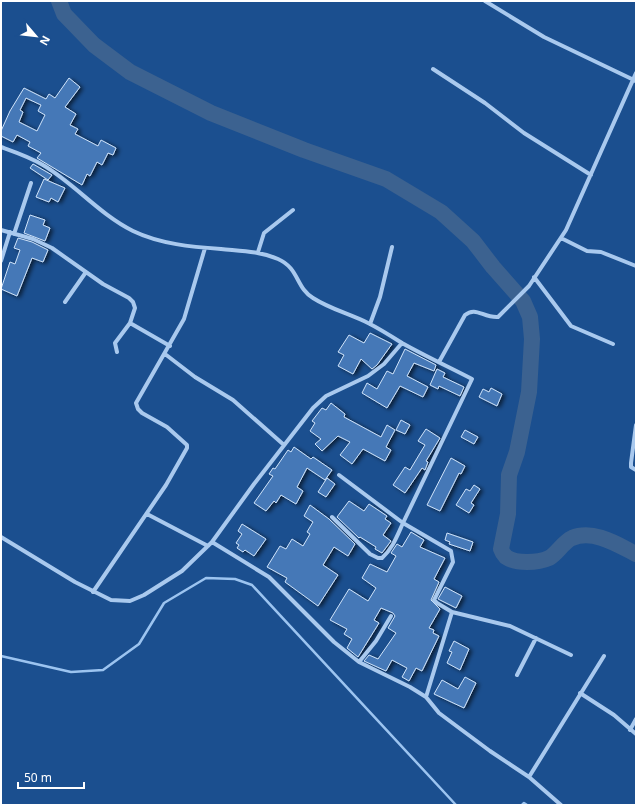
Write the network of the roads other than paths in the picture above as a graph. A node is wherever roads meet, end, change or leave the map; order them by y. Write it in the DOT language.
graph roads {
  1 [pos="484,1"];
  2 [pos="433,69"];
  3 [pos="636,73"];
  4 [pos="634,80"];
  5 [pos="1,147"];
  6 [pos="591,175"];
  7 [pos="32,183"];
  8 [pos="292,210"];
  9 [pos="1,230"];
  10 [pos="12,233"];
  11 [pos="561,238"];
  12 [pos="392,247"];
  13 [pos="205,248"];
  14 [pos="258,252"];
  15 [pos="1,262"];
  16 [pos="636,266"];
  17 [pos="86,272"];
  18 [pos="534,277"];
  19 [pos="65,302"];
  20 [pos="130,323"];
  21 [pos="370,324"];
  22 [pos="402,343"];
  23 [pos="613,344"];
  24 [pos="170,346"];
  25 [pos="117,352"];
  26 [pos="165,354"];
  27 [pos="438,362"];
  28 [pos="636,425"];
  29 [pos="284,444"];
  30 [pos="636,470"];
  31 [pos="339,475"];
  32 [pos="147,514"];
  33 [pos="332,517"];
  34 [pos="403,522"];
  35 [pos="1,537"];
  36 [pos="212,542"];
  37 [pos="208,546"];
  38 [pos="93,592"];
  39 [pos="452,612"];
  40 [pos="391,616"];
  41 [pos="536,638"];
  42 [pos="571,655"];
  43 [pos="604,656"];
  44 [pos="359,662"];
  45 [pos="517,675"];
  46 [pos="580,693"];
  47 [pos="426,697"];
  48 [pos="636,719"];
  49 [pos="630,730"];
  50 [pos="636,734"];
  51 [pos="529,777"];
  52 [pos="560,805"];
  1 -- 4 [label="street"];
  2 -- 6 [label="street"];
  3 -- 4 [label="street"];
  4 -- 6 [label="street"];
  5 -- 13 [label="street"];
  6 -- 11 [label="street"];
  7 -- 10 [label="street"];
  8 -- 14 [label="street"];
  9 -- 10 [label="street"];
  10 -- 15 [label="street"];
  10 -- 17 [label="street"];
  11 -- 16 [label="street"];
  11 -- 18 [label="street"];
  12 -- 21 [label="street"];
  13 -- 14 [label="street"];
  13 -- 24 [label="street"];
  14 -- 21 [label="street"];
  17 -- 19 [label="street"];
  17 -- 20 [label="street"];
  18 -- 23 [label="street"];
  18 -- 27 [label="street"];
  20 -- 24 [label="street"];
  20 -- 25 [label="street"];
  21 -- 22 [label="street"];
  22 -- 27 [label="street"];
  22 -- 29 [label="street"];
  24 -- 26 [label="street"];
  26 -- 29 [label="street"];
  26 -- 32 [label="street"];
  27 -- 34 [label="street"];
  28 -- 30 [label="street"];
  29 -- 36 [label="street"];
  31 -- 34 [label="street"];
  32 -- 37 [label="street"];
  32 -- 38 [label="street"];
  33 -- 34 [label="street"];
  34 -- 39 [label="street"];
  35 -- 38 [label="street"];
  36 -- 37 [label="street"];
  36 -- 44 [label="street"];
  37 -- 38 [label="street"];
  39 -- 41 [label="street"];
  39 -- 47 [label="street"];
  40 -- 44 [label="street"];
  41 -- 42 [label="street"];
  41 -- 45 [label="street"];
  43 -- 46 [label="street"];
  44 -- 47 [label="street"];
  46 -- 49 [label="street"];
  46 -- 51 [label="street"];
  47 -- 51 [label="street"];
  48 -- 49 [label="street"];
  49 -- 50 [label="street"];
  51 -- 52 [label="street"];
}
